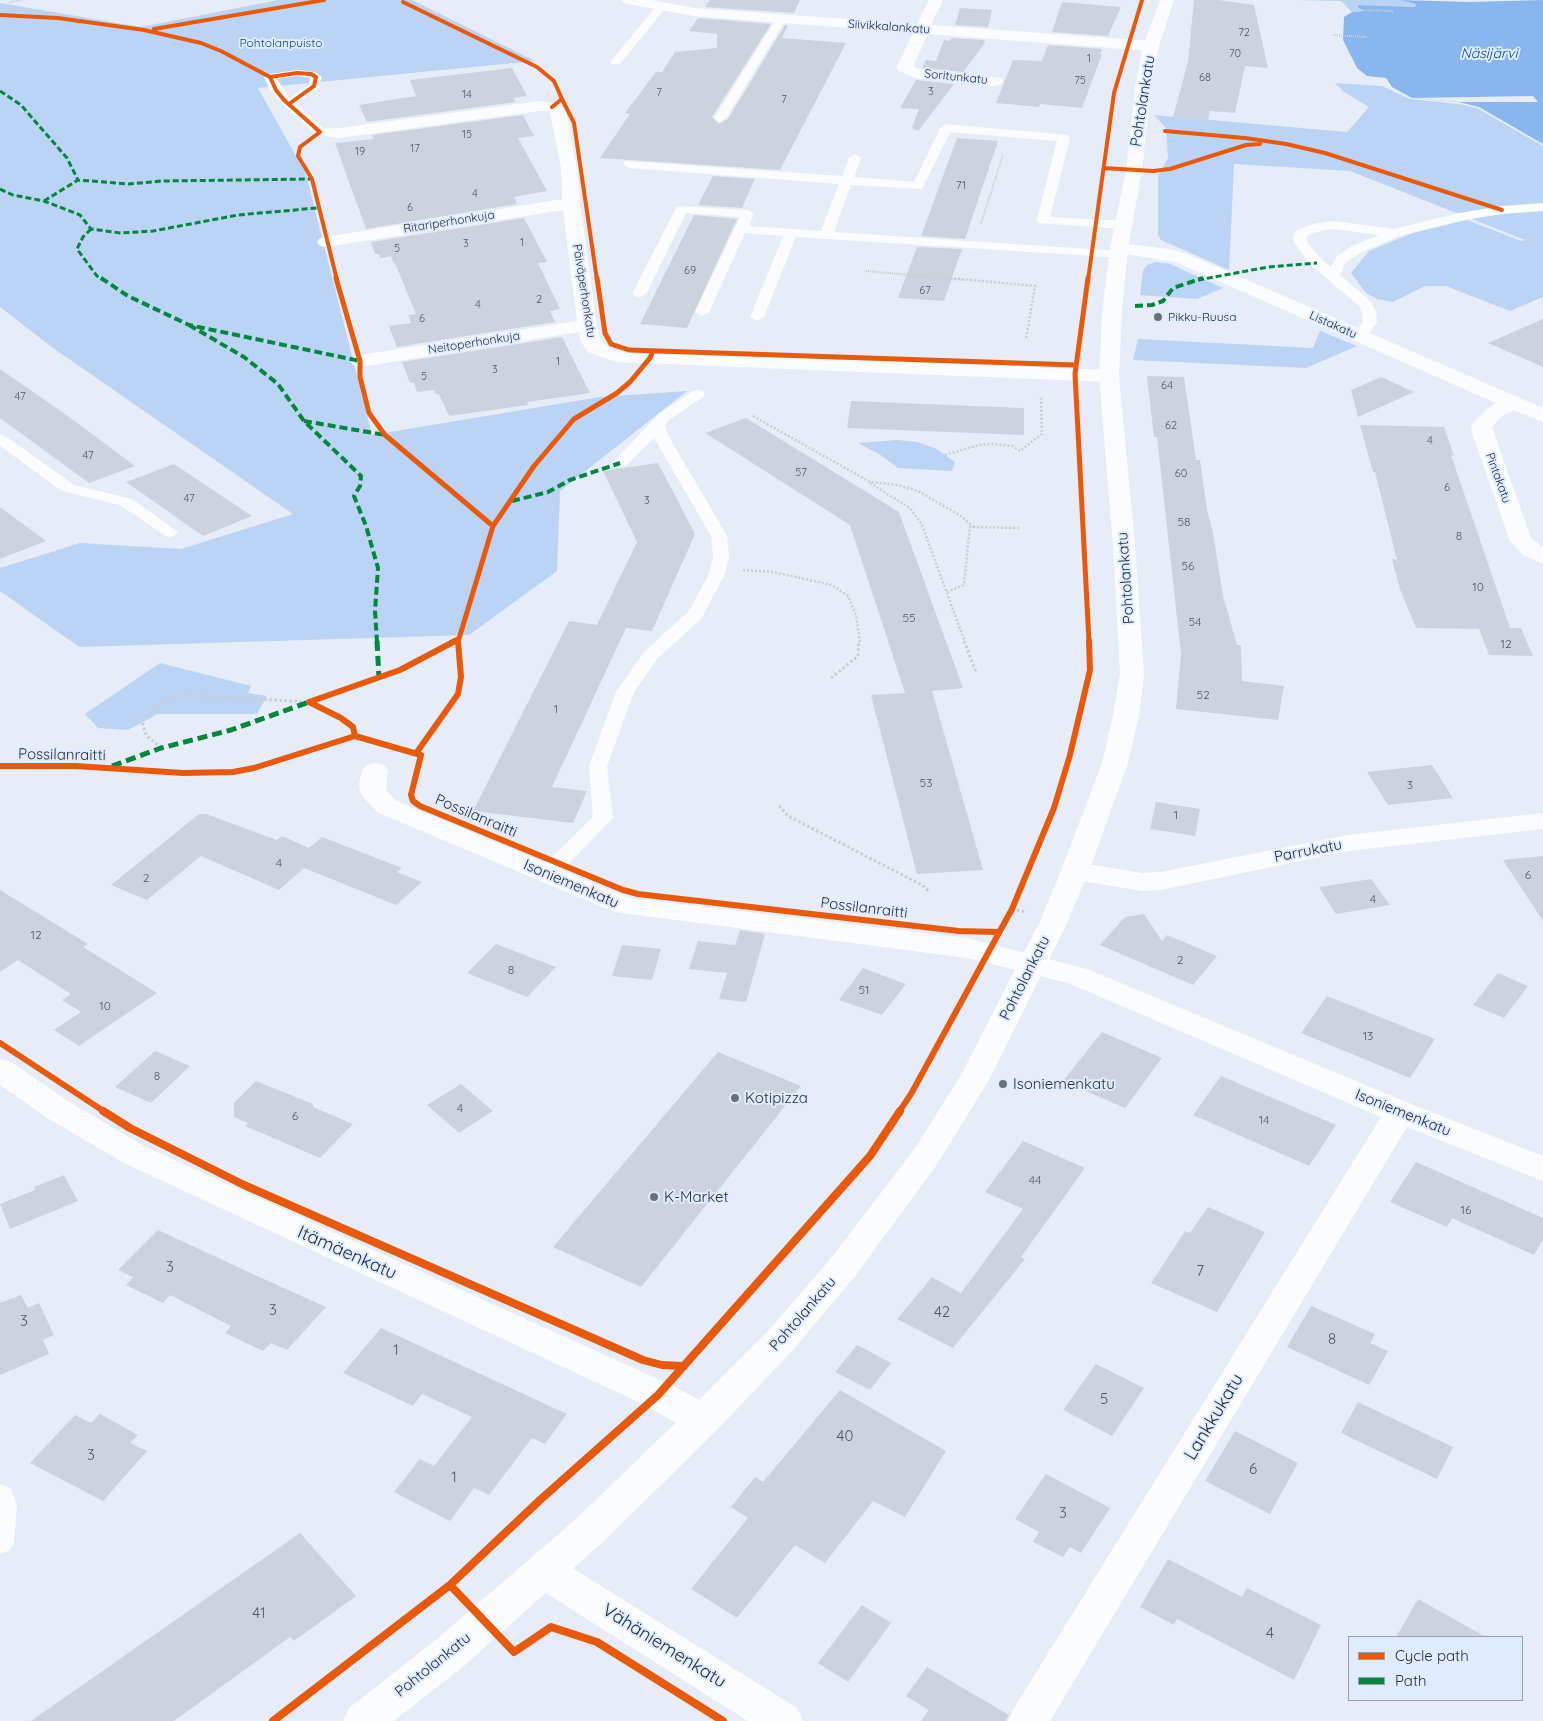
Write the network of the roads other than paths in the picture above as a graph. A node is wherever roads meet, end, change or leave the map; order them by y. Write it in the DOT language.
graph roads {
  1 [pos="628,0"];
  2 [pos="936,0"];
  3 [pos="1167,0"];
  4 [pos="661,7"];
  5 [pos="781,19"];
  6 [pos="920,29"];
  7 [pos="1151,46"];
  8 [pos="616,62"];
  9 [pos="995,81"];
  10 [pos="289,104"];
  11 [pos="720,118"];
  12 [pos="320,132"];
  13 [pos="855,158"];
  14 [pos="629,164"];
  15 [pos="846,181"];
  16 [pos="571,203"];
  17 [pos="1543,206"];
  18 [pos="740,229"];
  19 [pos="791,233"];
  20 [pos="1394,233"];
  21 [pos="826,235"];
  22 [pos="326,242"];
  23 [pos="1120,243"];
  24 [pos="1333,275"];
  25 [pos="639,294"];
  26 [pos="702,312"];
  27 [pos="757,316"];
  28 [pos="587,325"];
  29 [pos="1360,336"];
  30 [pos="360,361"];
  31 [pos="1109,376"];
  32 [pos="698,394"];
  33 [pos="1512,402"];
  34 [pos="1543,416"];
  35 [pos="657,426"];
  36 [pos="0,439"];
  37 [pos="620,463"];
  38 [pos="170,532"];
  39 [pos="1543,557"];
  40 [pos="375,770"];
  41 [pos="1543,821"];
  42 [pos="1075,871"];
  43 [pos="547,874"];
  44 [pos="1031,964"];
  45 [pos="0,1070"];
  46 [pos="1400,1112"];
  47 [pos="1543,1169"];
  48 [pos="703,1420"];
  49 [pos="0,1496"];
  50 [pos="0,1542"];
  51 [pos="544,1571"];
  52 [pos="364,1721"];
  53 [pos="782,1721"];
  54 [pos="1028,1721"];
  1 -- 4 [label="street, Siivikkalankatu"];
  2 -- 6 [label="street, Soritunkatu"];
  3 -- 7 [label="street, Pohtolankatu"];
  4 -- 5 [label="street, Siivikkalankatu"];
  4 -- 8 [label="lane"];
  5 -- 6 [label="street, Siivikkalankatu"];
  5 -- 11 [label="lane"];
  6 -- 7 [label="street, Siivikkalankatu"];
  6 -- 9 [label="street, Soritunkatu"];
  7 -- 23 [label="street, Pohtolankatu"];
  10 -- 12 [label="lane"];
  12 -- 16 [label="street, Päiväperhonkatu"];
  13 -- 15 [label="lane"];
  14 -- 15 [label="lane"];
  15 -- 21 [label="lane"];
  15 -- 23 [label="lane"];
  16 -- 22 [label="street, Ritariperhonkuja"];
  16 -- 28 [label="street, Päiväperhonkatu"];
  17 -- 20 [label="lane"];
  18 -- 19 [label="lane"];
  18 -- 25 [label="lane"];
  18 -- 26 [label="lane"];
  19 -- 21 [label="lane"];
  19 -- 27 [label="lane"];
  20 -- 24 [label="lane"];
  20 -- 24 [label="lane"];
  21 -- 23 [label="lane"];
  23 -- 29 [label="street, Listakatu"];
  23 -- 31 [label="street, Pohtolankatu"];
  24 -- 29 [label="lane"];
  28 -- 30 [label="street, Neitoperhonkuja"];
  28 -- 31 [label="street, Päiväperhonkatu"];
  29 -- 33 [label="street, Listakatu"];
  31 -- 42 [label="street, Pohtolankatu"];
  32 -- 35 [label="lane"];
  33 -- 34 [label="street, Listakatu"];
  33 -- 39 [label="street, Pintakatu"];
  35 -- 37 [label="lane"];
  35 -- 43 [label="lane"];
  36 -- 38 [label="lane"];
  40 -- 43 [label="street, Isoniemenkatu"];
  41 -- 42 [label="street, Parrukatu"];
  42 -- 44 [label="street, Pohtolankatu"];
  43 -- 44 [label="street, Isoniemenkatu"];
  44 -- 46 [label="street, Isoniemenkatu"];
  44 -- 48 [label="street, Pohtolankatu"];
  45 -- 48 [label="street, Itämäenkatu"];
  46 -- 47 [label="street, Isoniemenkatu"];
  46 -- 54 [label="street, Lankkukatu"];
  48 -- 51 [label="street, Pohtolankatu"];
  49 -- 50 [label="lane"];
  51 -- 52 [label="street, Pohtolankatu"];
  51 -- 53 [label="street, Vähäniemenkatu"];
}
